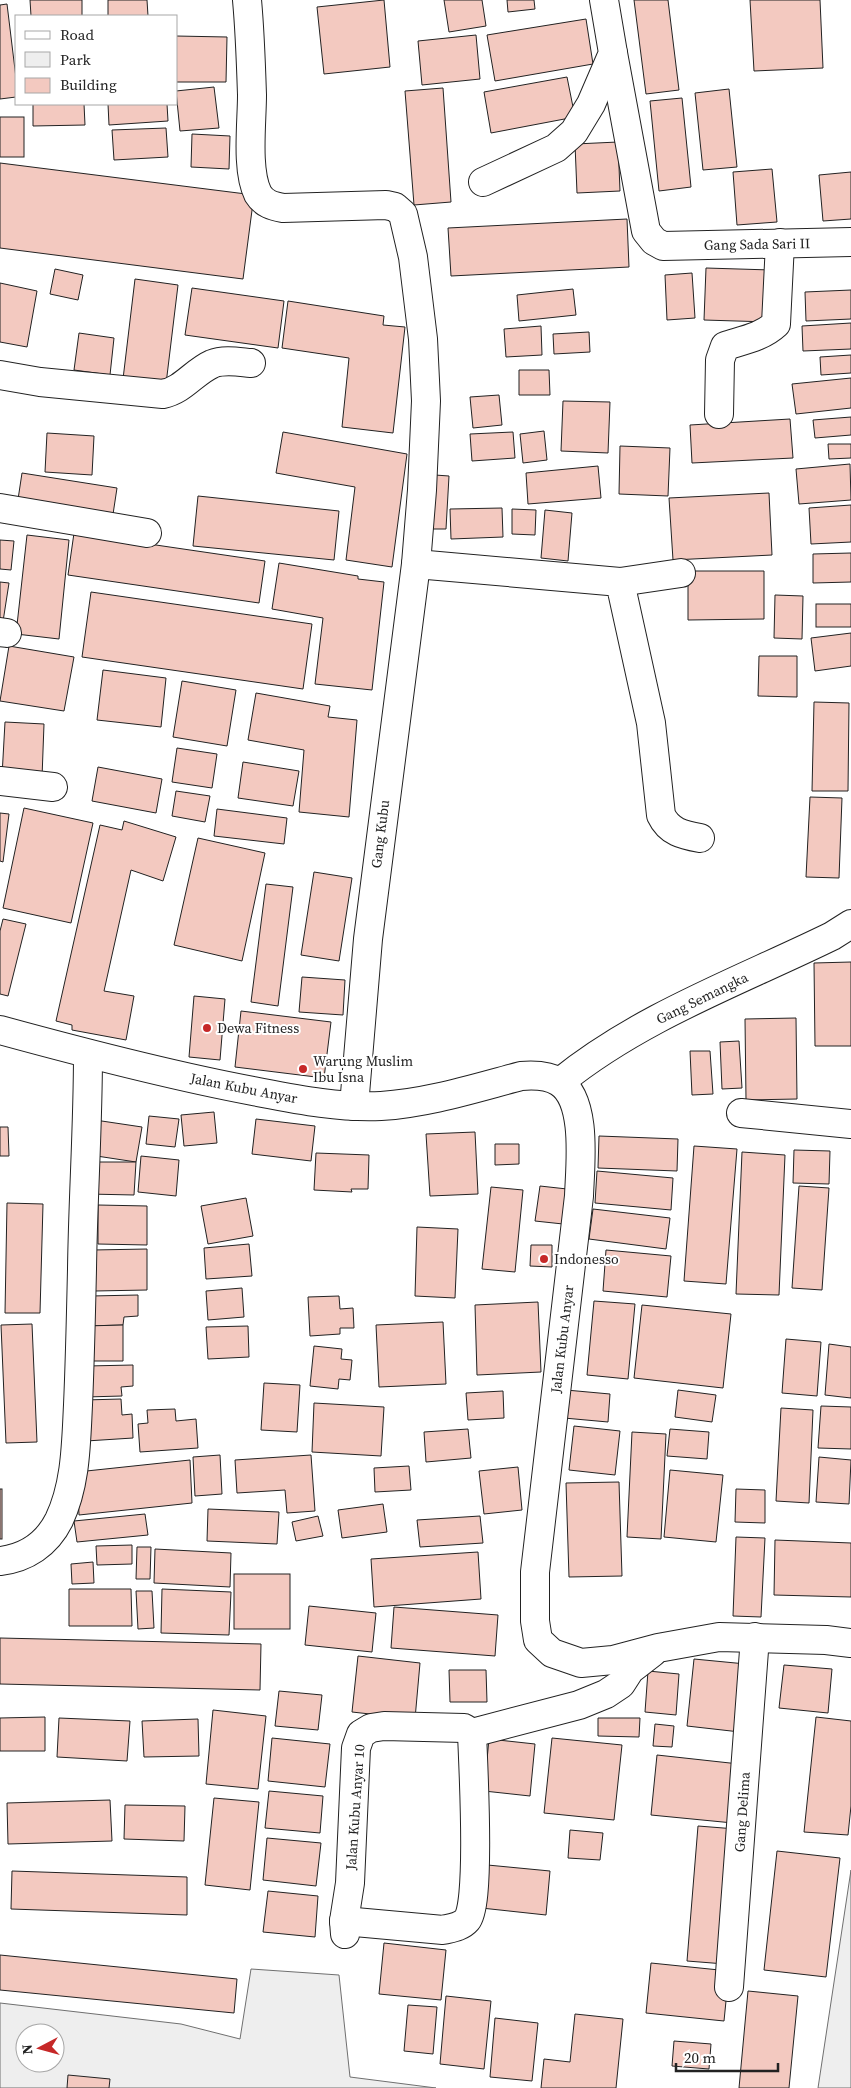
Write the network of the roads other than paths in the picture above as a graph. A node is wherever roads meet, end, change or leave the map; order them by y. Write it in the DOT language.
graph roads {
  1 [pos="247,0"];
  2 [pos="604,0"];
  3 [pos="613,53"];
  4 [pos="483,182"];
  5 [pos="851,242"];
  6 [pos="780,243"];
  7 [pos="251,363"];
  8 [pos="0,375"];
  9 [pos="719,414"];
  10 [pos="0,508"];
  11 [pos="147,533"];
  12 [pos="416,564"];
  13 [pos="680,573"];
  14 [pos="620,582"];
  15 [pos="0,781"];
  16 [pos="53,787"];
  17 [pos="700,838"];
  18 [pos="851,924"];
  19 [pos="0,1030"];
  20 [pos="88,1054"];
  21 [pos="560,1082"];
  22 [pos="354,1106"];
  23 [pos="741,1113"];
  24 [pos="851,1124"];
  25 [pos="0,1561"];
  26 [pos="755,1637"];
  27 [pos="851,1643"];
  28 [pos="658,1648"];
  29 [pos="472,1733"];
  30 [pos="729,1987"];
  1 -- 12 [label="street, Gang Kubu"];
  2 -- 3 [label="street"];
  3 -- 4 [label="street"];
  3 -- 6 [label="street, Gang Sada Sari II"];
  5 -- 6 [label="street, Gang Sada Sari II"];
  6 -- 9 [label="street"];
  7 -- 8 [label="street"];
  10 -- 11 [label="street"];
  12 -- 14 [label="street"];
  12 -- 22 [label="street, Gang Kubu"];
  13 -- 14 [label="street"];
  14 -- 17 [label="street"];
  15 -- 16 [label="street"];
  18 -- 21 [label="street, Gang Semangka"];
  19 -- 20 [label="street, Jalan Kubu Anyar"];
  20 -- 22 [label="street, Jalan Kubu Anyar"];
  20 -- 25 [label="street"];
  21 -- 22 [label="street, Jalan Kubu Anyar"];
  21 -- 28 [label="street, Jalan Kubu Anyar"];
  23 -- 24 [label="street"];
  26 -- 27 [label="street, Jalan Kubu Anyar"];
  26 -- 28 [label="street, Jalan Kubu Anyar"];
  26 -- 30 [label="street, Gang Delima"];
  28 -- 29 [label="street, Jalan Kubu Anyar 10"];
  29 -- 29 [label="street, Jalan Kubu Anyar 10"];
}
